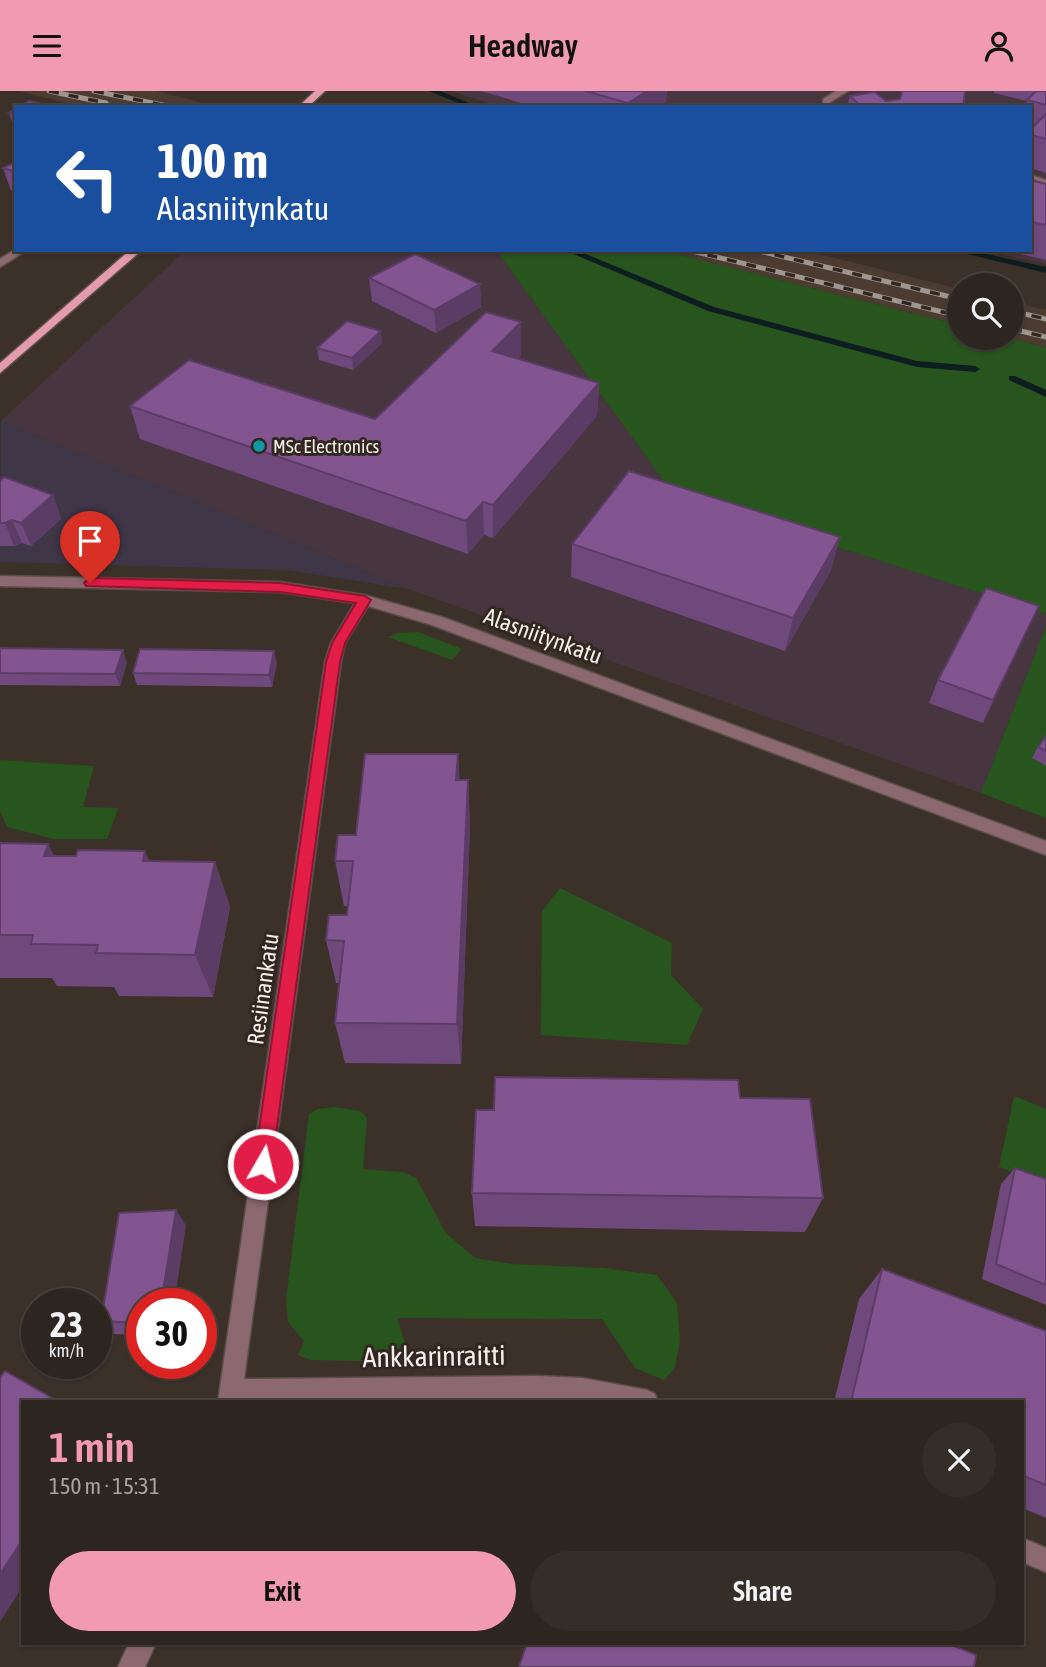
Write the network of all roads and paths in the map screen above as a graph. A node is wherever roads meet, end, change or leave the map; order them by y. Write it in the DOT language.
graph roads {
  1 [pos="320,91"];
  2 [pos="844,91"];
  3 [pos="827,101"];
  4 [pos="304,105"];
  5 [pos="19,252"];
  6 [pos="135,252"];
  7 [pos="0,264"];
  8 [pos="0,369"];
  9 [pos="0,582"];
  10 [pos="365,600"];
  11 [pos="1046,848"];
  12 [pos="230,1397"];
  13 [pos="637,1400"];
  14 [pos="1024,1551"];
  15 [pos="1046,1560"];
  16 [pos="142,1645"];
  17 [pos="131,1667"];
  1 -- 4 [label="main road"];
  2 -- 3 [label="street"];
  5 -- 7 [label="street"];
  6 -- 8 [label="main road"];
  9 -- 10 [label="street, Alasniitynkatu"];
  10 -- 11 [label="street, Alasniitynkatu"];
  10 -- 12 [label="street, Resiinankatu"];
  12 -- 13 [label="street, Ankkarinraitti"];
  14 -- 15 [label="street"];
  16 -- 17 [label="street"];
}
